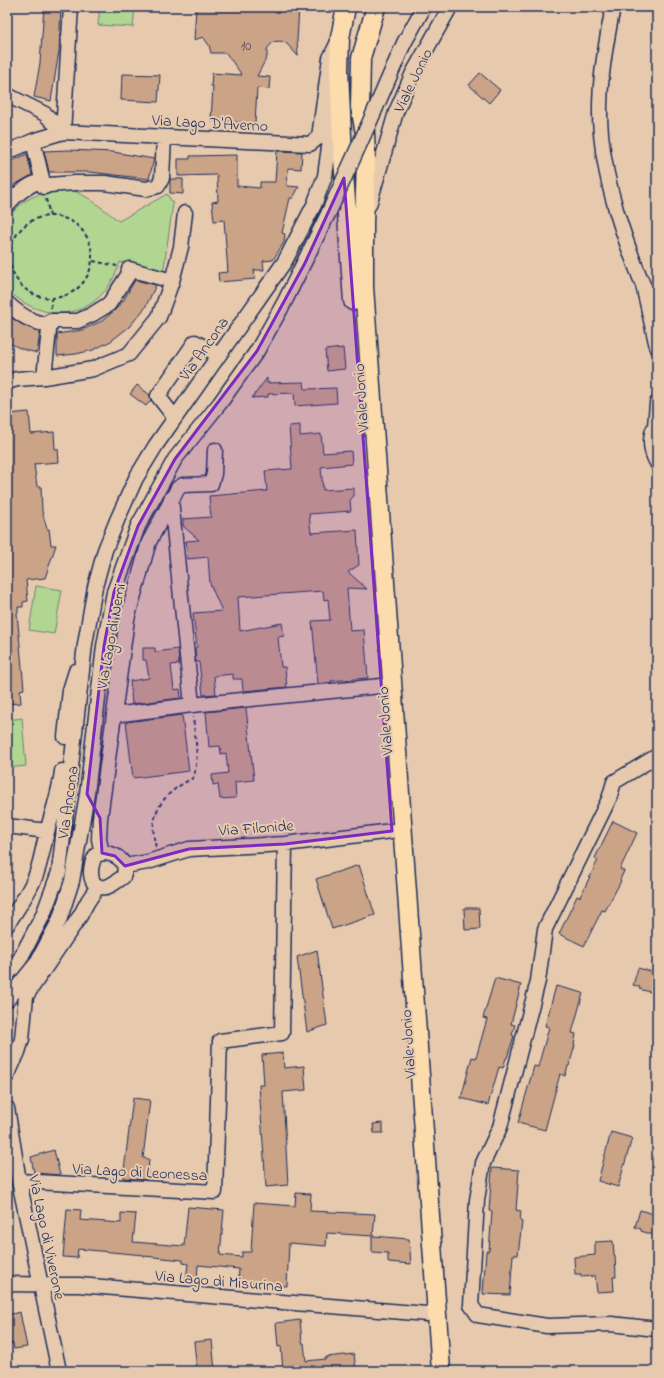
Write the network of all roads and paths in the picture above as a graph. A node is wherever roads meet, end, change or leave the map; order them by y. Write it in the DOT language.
graph roads {
  1 [pos="71,7"];
  2 [pos="346,7"];
  3 [pos="376,7"];
  4 [pos="424,7"];
  5 [pos="450,7"];
  6 [pos="613,7"];
  7 [pos="340,38"];
  8 [pos="339,71"];
  9 [pos="7,94"];
  10 [pos="63,132"];
  11 [pos="164,137"];
  12 [pos="33,141"];
  13 [pos="7,152"];
  14 [pos="43,184"];
  15 [pos="7,205"];
  16 [pos="185,213"];
  17 [pos="50,216"];
  18 [pos="364,225"];
  19 [pos="8,256"];
  20 [pos="93,261"];
  21 [pos="130,269"];
  22 [pos="172,281"];
  23 [pos="643,285"];
  24 [pos="7,304"];
  25 [pos="657,307"];
  26 [pos="50,323"];
  27 [pos="657,347"];
  28 [pos="219,355"];
  29 [pos="10,377"];
  30 [pos="44,377"];
  31 [pos="657,403"];
  32 [pos="174,418"];
  33 [pos="656,424"];
  34 [pos="215,450"];
  35 [pos="657,463"];
  36 [pos="171,498"];
  37 [pos="85,644"];
  38 [pos="381,686"];
  39 [pos="192,705"];
  40 [pos="114,715"];
  41 [pos="657,756"];
  42 [pos="86,794"];
  43 [pos="100,818"];
  44 [pos="7,826"];
  45 [pos="47,831"];
  46 [pos="392,831"];
  47 [pos="285,844"];
  48 [pos="102,853"];
  49 [pos="159,858"];
  50 [pos="124,866"];
  51 [pos="98,886"];
  52 [pos="21,903"];
  53 [pos="7,905"];
  54 [pos="7,925"];
  55 [pos="7,975"];
  56 [pos="7,1000"];
  57 [pos="9,1068"];
  58 [pos="7,1114"];
  59 [pos="19,1181"];
  60 [pos="7,1284"];
  61 [pos="41,1286"];
  62 [pos="427,1314"];
  63 [pos="657,1329"];
  64 [pos="59,1371"];
  65 [pos="430,1371"];
  66 [pos="441,1371"];
  1 -- 10 [label="street"];
  2 -- 7 [label="main road, Viale Jonio"];
  3 -- 18 [label="main road, Viale Jonio"];
  4 -- 42 [label="street, Via Ancona, bridge"];
  5 -- 18 [label="street, Viale Jonio"];
  6 -- 23 [label="street"];
  7 -- 8 [label="main road, Viale Jonio"];
  7 -- 11 [label="street, Via Lago D'Averno"];
  8 -- 28 [label="street, Via Ancona"];
  8 -- 38 [label="main road, Viale Jonio"];
  9 -- 10 [label="street"];
  10 -- 11 [label="street, Via Lago D'Averno"];
  10 -- 12 [label="street, Via Lago D'Averno"];
  11 -- 14 [label="street"];
  12 -- 13 [label="street, Via Lago D'Averno"];
  12 -- 14 [label="street"];
  14 -- 15 [label="street"];
  14 -- 17 [label="path"];
  16 -- 22 [label="street"];
  17 -- 19 [label="path"];
  17 -- 20 [label="path"];
  18 -- 66 [label="main road, Viale Jonio"];
  19 -- 20 [label="path"];
  20 -- 21 [label="path"];
  21 -- 22 [label="street"];
  21 -- 26 [label="street"];
  22 -- 30 [label="street"];
  23 -- 25 [label="street"];
  23 -- 27 [label="street"];
  24 -- 26 [label="street"];
  26 -- 30 [label="street"];
  28 -- 32 [label="street, Via Ancona"];
  28 -- 32 [label="street"];
  29 -- 30 [label="street"];
  31 -- 33 [label="street"];
  32 -- 37 [label="street, Via Ancona"];
  33 -- 35 [label="street"];
  34 -- 36 [label="street, Via Lago di Nemi"];
  36 -- 39 [label="street"];
  36 -- 40 [label="street, Via Lago di Nemi"];
  37 -- 45 [label="street, Via Ancona"];
  37 -- 55 [label="street, Via Ancona"];
  38 -- 39 [label="street"];
  38 -- 46 [label="main road, Viale Jonio"];
  39 -- 40 [label="street"];
  39 -- 49 [label="path"];
  40 -- 43 [label="street, Via Lago di Nemi"];
  41 -- 63 [label="street"];
  42 -- 43 [label="street"];
  42 -- 56 [label="street, Via Ancona"];
  43 -- 48 [label="street, Via Lago di Nemi"];
  44 -- 45 [label="street"];
  45 -- 52 [label="street, Via Ancona"];
  46 -- 47 [label="street, Via Filonide"];
  46 -- 62 [label="main road, Viale Jonio"];
  47 -- 49 [label="street, Via Filonide"];
  47 -- 59 [label="street, Via Lago di Leonessa"];
  48 -- 50 [label="street"];
  48 -- 51 [label="street"];
  49 -- 50 [label="street, Via Filonide"];
  50 -- 51 [label="street"];
  51 -- 57 [label="street"];
  52 -- 53 [label="street"];
  52 -- 54 [label="street, Via Ancona"];
  58 -- 59 [label="street, Via Lago di Viverone"];
  59 -- 61 [label="street, Via Lago di Viverone"];
  60 -- 61 [label="street, Via Lago di Misurina"];
  61 -- 62 [label="street, Via Lago di Misurina"];
  61 -- 64 [label="street, Via Lago di Viverone"];
  62 -- 65 [label="main road, Viale Jonio"];
}
